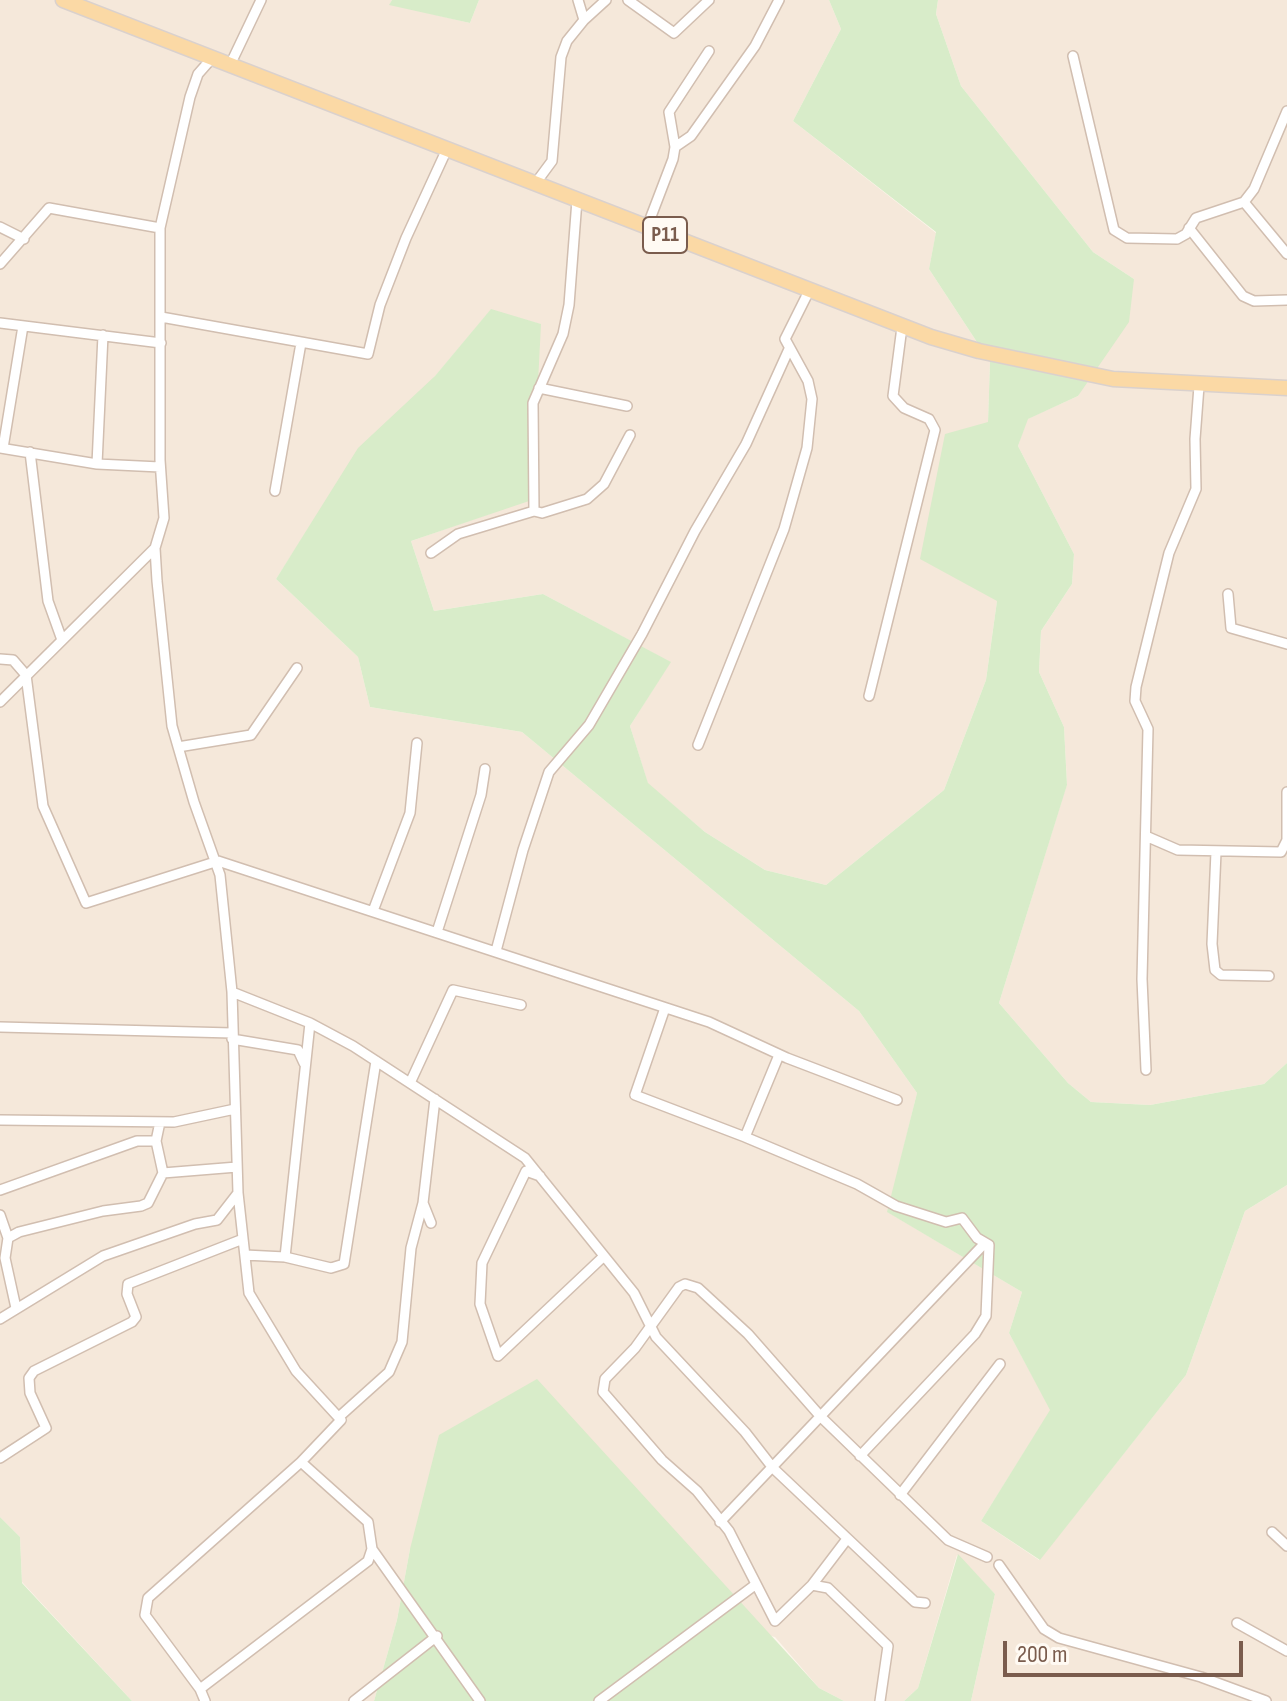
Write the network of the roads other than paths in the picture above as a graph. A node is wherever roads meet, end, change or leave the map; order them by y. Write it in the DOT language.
graph roads {
  1 [pos="63,0"];
  2 [pos="261,0"];
  3 [pos="578,0"];
  4 [pos="606,0"];
  5 [pos="628,0"];
  6 [pos="709,0"];
  7 [pos="779,0"];
  8 [pos="584,20"];
  9 [pos="709,51"];
  10 [pos="1073,56"];
  11 [pos="213,57"];
  12 [pos="231,63"];
  13 [pos="1287,113"];
  14 [pos="675,147"];
  15 [pos="447,149"];
  16 [pos="535,184"];
  17 [pos="577,200"];
  18 [pos="1244,202"];
  19 [pos="0,227"];
  20 [pos="647,227"];
  21 [pos="160,228"];
  22 [pos="1189,228"];
  23 [pos="24,239"];
  24 [pos="1287,254"];
  25 [pos="0,264"];
  26 [pos="809,291"];
  27 [pos="1287,300"];
  28 [pos="161,317"];
  29 [pos="0,323"];
  30 [pos="23,326"];
  31 [pos="902,327"];
  32 [pos="103,335"];
  33 [pos="161,343"];
  34 [pos="301,343"];
  35 [pos="789,349"];
  36 [pos="1199,386"];
  37 [pos="539,388"];
  38 [pos="1287,388"];
  39 [pos="627,406"];
  40 [pos="630,435"];
  41 [pos="2,448"];
  42 [pos="30,452"];
  43 [pos="97,464"];
  44 [pos="160,467"];
  45 [pos="275,491"];
  46 [pos="534,511"];
  47 [pos="155,548"];
  48 [pos="431,553"];
  49 [pos="1228,594"];
  50 [pos="62,640"];
  51 [pos="1287,644"];
  52 [pos="0,659"];
  53 [pos="297,668"];
  54 [pos="26,675"];
  55 [pos="869,696"];
  56 [pos="0,702"];
  57 [pos="417,743"];
  58 [pos="698,745"];
  59 [pos="178,747"];
  60 [pos="485,769"];
  61 [pos="1287,792"];
  62 [pos="1148,837"];
  63 [pos="1216,852"];
  64 [pos="218,861"];
  65 [pos="373,911"];
  66 [pos="437,932"];
  67 [pos="496,951"];
  68 [pos="1269,976"];
  69 [pos="232,992"];
  70 [pos="521,1005"];
  71 [pos="665,1008"];
  72 [pos="310,1023"];
  73 [pos="0,1027"];
  74 [pos="232,1036"];
  75 [pos="779,1055"];
  76 [pos="376,1061"];
  77 [pos="305,1066"];
  78 [pos="1146,1070"];
  79 [pos="410,1083"];
  80 [pos="435,1099"];
  81 [pos="897,1100"];
  82 [pos="235,1109"];
  83 [pos="0,1120"];
  84 [pos="160,1122"];
  85 [pos="745,1137"];
  86 [pos="156,1141"];
  87 [pos="237,1167"];
  88 [pos="163,1173"];
  89 [pos="541,1177"];
  90 [pos="0,1190"];
  91 [pos="238,1193"];
  92 [pos="423,1203"];
  93 [pos="0,1215"];
  94 [pos="431,1223"];
  95 [pos="8,1238"];
  96 [pos="243,1239"];
  97 [pos="985,1243"];
  98 [pos="245,1255"];
  99 [pos="285,1257"];
  100 [pos="603,1257"];
  101 [pos="4,1284"];
  102 [pos="16,1308"];
  103 [pos="0,1319"];
  104 [pos="651,1328"];
  105 [pos="1000,1364"];
  106 [pos="340,1416"];
  107 [pos="821,1417"];
  108 [pos="860,1456"];
  109 [pos="0,1458"];
  110 [pos="301,1462"];
  111 [pos="773,1468"];
  112 [pos="900,1495"];
  113 [pos="720,1522"];
  114 [pos="1272,1532"];
  115 [pos="847,1539"];
  116 [pos="1287,1546"];
  117 [pos="372,1549"];
  118 [pos="987,1557"];
  119 [pos="999,1565"];
  120 [pos="755,1585"];
  121 [pos="812,1585"];
  122 [pos="925,1603"];
  123 [pos="1237,1623"];
  124 [pos="437,1636"];
  125 [pos="1287,1651"];
  126 [pos="200,1689"];
  127 [pos="205,1701"];
  128 [pos="354,1701"];
  129 [pos="480,1701"];
  130 [pos="599,1701"];
  131 [pos="880,1701"];
  132 [pos="1266,1701"];
  1 -- 11 [label="main road, P11"];
  2 -- 12 [label="street"];
  3 -- 8 [label="street"];
  4 -- 8 [label="street"];
  5 -- 6 [label="street"];
  7 -- 14 [label="street"];
  8 -- 16 [label="street"];
  9 -- 14 [label="street"];
  10 -- 22 [label="street"];
  11 -- 12 [label="main road, P11"];
  11 -- 21 [label="street"];
  12 -- 15 [label="main road, P11"];
  13 -- 18 [label="street"];
  14 -- 20 [label="street"];
  15 -- 16 [label="main road, P11"];
  15 -- 34 [label="street"];
  16 -- 17 [label="main road, P11"];
  17 -- 20 [label="main road, P11"];
  17 -- 37 [label="street"];
  18 -- 22 [label="street"];
  18 -- 24 [label="street"];
  19 -- 23 [label="street"];
  20 -- 26 [label="main road, P11"];
  21 -- 23 [label="street"];
  21 -- 28 [label="street"];
  22 -- 27 [label="street"];
  23 -- 25 [label="street"];
  26 -- 31 [label="main road, P11"];
  26 -- 35 [label="street"];
  28 -- 33 [label="street"];
  28 -- 34 [label="street"];
  29 -- 30 [label="street"];
  30 -- 32 [label="street"];
  30 -- 41 [label="street"];
  31 -- 36 [label="main road, P11"];
  31 -- 55 [label="street"];
  32 -- 33 [label="street"];
  32 -- 43 [label="street"];
  33 -- 44 [label="street"];
  34 -- 45 [label="street"];
  35 -- 58 [label="street"];
  35 -- 67 [label="street"];
  36 -- 38 [label="main road, P11"];
  36 -- 62 [label="street"];
  37 -- 39 [label="street"];
  37 -- 46 [label="street"];
  40 -- 46 [label="street"];
  41 -- 42 [label="street"];
  42 -- 43 [label="street"];
  42 -- 50 [label="street"];
  43 -- 44 [label="street"];
  44 -- 47 [label="street"];
  46 -- 48 [label="street"];
  47 -- 50 [label="street"];
  47 -- 59 [label="street"];
  49 -- 51 [label="street"];
  50 -- 54 [label="street"];
  52 -- 54 [label="street"];
  53 -- 59 [label="street"];
  54 -- 56 [label="street"];
  54 -- 64 [label="street"];
  57 -- 65 [label="street"];
  59 -- 64 [label="street"];
  60 -- 66 [label="street"];
  61 -- 63 [label="street"];
  62 -- 63 [label="street"];
  62 -- 78 [label="street"];
  63 -- 68 [label="street"];
  64 -- 65 [label="street"];
  64 -- 69 [label="street"];
  65 -- 66 [label="street"];
  66 -- 67 [label="street"];
  67 -- 71 [label="street"];
  69 -- 72 [label="street"];
  69 -- 74 [label="street"];
  70 -- 79 [label="street"];
  71 -- 75 [label="street"];
  71 -- 85 [label="street"];
  72 -- 76 [label="street"];
  72 -- 77 [label="street"];
  73 -- 74 [label="street"];
  74 -- 77 [label="street"];
  74 -- 82 [label="street"];
  75 -- 81 [label="street"];
  75 -- 85 [label="street"];
  76 -- 79 [label="street"];
  76 -- 99 [label="street"];
  77 -- 99 [label="street"];
  79 -- 80 [label="street"];
  80 -- 89 [label="street"];
  80 -- 92 [label="street"];
  82 -- 84 [label="street"];
  82 -- 87 [label="street"];
  83 -- 84 [label="street"];
  84 -- 86 [label="street"];
  85 -- 97 [label="street"];
  86 -- 88 [label="street"];
  86 -- 90 [label="street"];
  87 -- 88 [label="street"];
  87 -- 91 [label="street"];
  88 -- 95 [label="street"];
  89 -- 100 [label="street"];
  89 -- 100 [label="street"];
  91 -- 96 [label="street"];
  91 -- 102 [label="street"];
  92 -- 94 [label="street"];
  92 -- 106 [label="street"];
  93 -- 95 [label="street"];
  95 -- 101 [label="street"];
  96 -- 98 [label="street"];
  96 -- 109 [label="street"];
  97 -- 107 [label="street"];
  97 -- 108 [label="street"];
  98 -- 99 [label="street"];
  98 -- 106 [label="street"];
  100 -- 104 [label="street"];
  101 -- 102 [label="street"];
  102 -- 103 [label="street"];
  104 -- 107 [label="street"];
  104 -- 111 [label="street"];
  104 -- 113 [label="street"];
  105 -- 112 [label="street"];
  106 -- 110 [label="street"];
  107 -- 108 [label="street"];
  107 -- 111 [label="street"];
  108 -- 112 [label="street"];
  110 -- 117 [label="street"];
  110 -- 126 [label="street"];
  111 -- 113 [label="street"];
  111 -- 115 [label="street"];
  112 -- 118 [label="street"];
  113 -- 120 [label="street"];
  114 -- 116 [label="street"];
  115 -- 121 [label="street"];
  115 -- 122 [label="street"];
  117 -- 124 [label="street"];
  117 -- 126 [label="street"];
  119 -- 132 [label="street"];
  120 -- 121 [label="street"];
  120 -- 130 [label="street"];
  121 -- 131 [label="street"];
  123 -- 125 [label="street"];
  124 -- 128 [label="street"];
  124 -- 129 [label="street"];
  126 -- 127 [label="street"];
}
